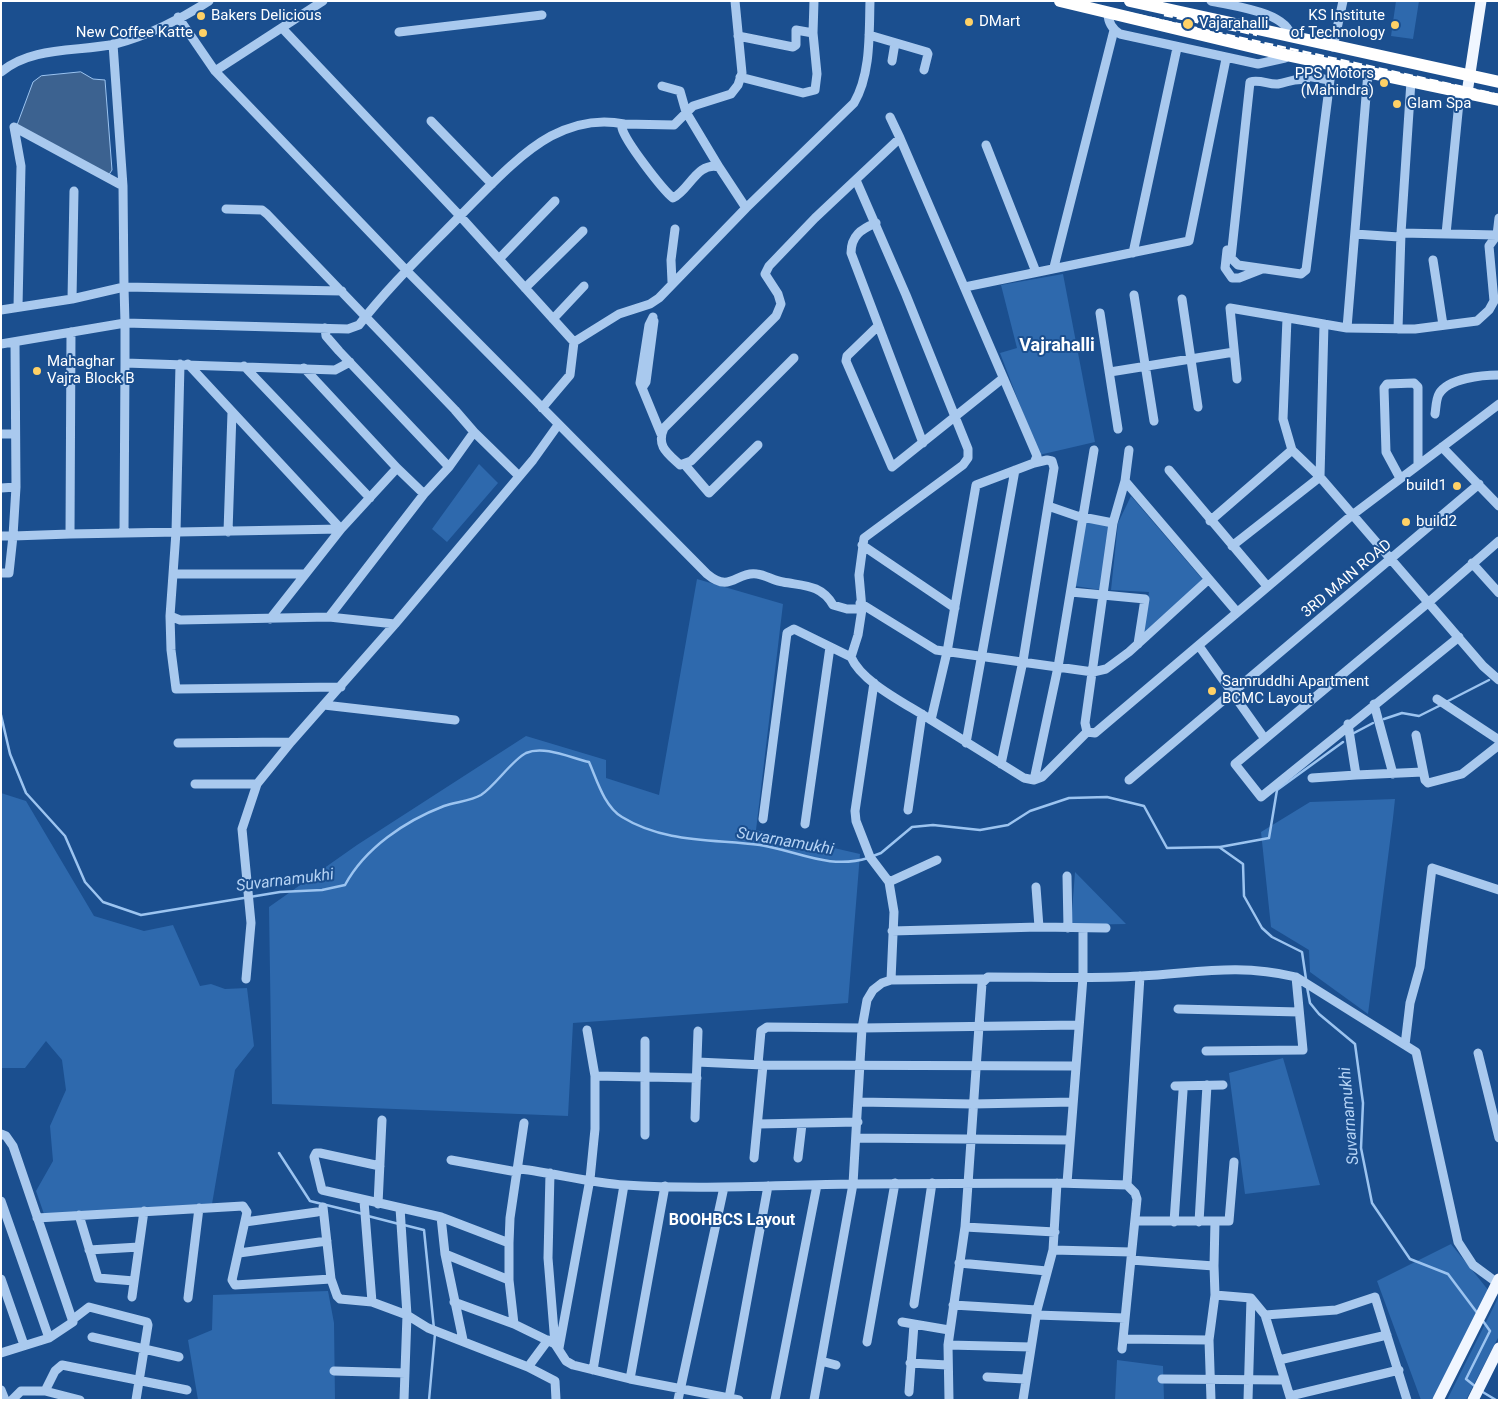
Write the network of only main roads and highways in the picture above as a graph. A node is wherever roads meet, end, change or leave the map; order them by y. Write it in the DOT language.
graph roads {
  1 [pos="1060,1"];
  2 [pos="1130,1"];
  3 [pos="1476,1"];
  4 [pos="1481,1"];
  5 [pos="1105,9"];
  6 [pos="1467,76"];
  7 [pos="1499,82"];
  8 [pos="1464,92"];
  9 [pos="1499,100"];
  10 [pos="1498,1282"];
  11 [pos="1499,1348"];
  12 [pos="1476,1392"];
  13 [pos="1438,1400"];
  1 -- 5 [label="highway"];
  2 -- 6 [label="highway"];
  3 -- 6 [label="main road"];
  4 -- 6 [label="main road"];
  5 -- 8 [label="highway"];
  6 -- 7 [label="highway"];
  6 -- 8 [label="main road"];
  8 -- 9 [label="highway"];
  10 -- 13 [label="main road"];
  11 -- 12 [label="main road"];
}
